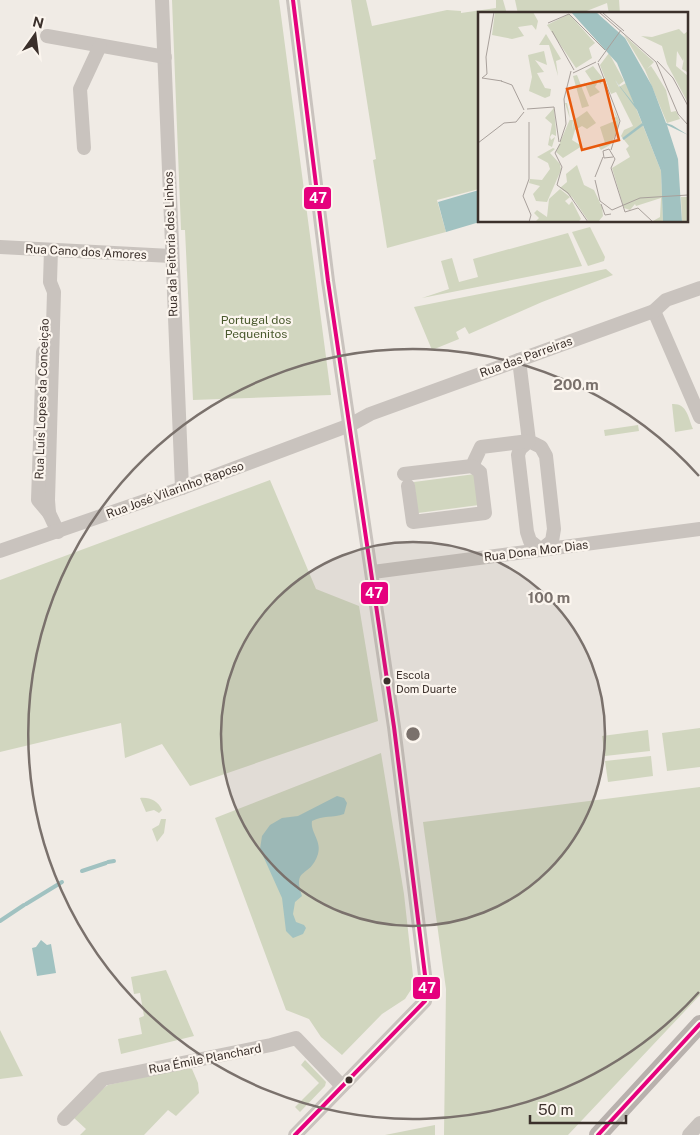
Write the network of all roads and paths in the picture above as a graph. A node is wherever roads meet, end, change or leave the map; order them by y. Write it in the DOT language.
graph roads {
  1 [pos="162,0"];
  2 [pos="293,0"];
  3 [pos="47,36"];
  4 [pos="100,46"];
  5 [pos="165,57"];
  6 [pos="84,148"];
  7 [pos="0,247"];
  8 [pos="51,250"];
  9 [pos="171,256"];
  10 [pos="700,288"];
  11 [pos="654,310"];
  12 [pos="519,360"];
  13 [pos="700,417"];
  14 [pos="350,425"];
  15 [pos="529,441"];
  16 [pos="472,466"];
  17 [pos="182,488"];
  18 [pos="700,529"];
  19 [pos="58,532"];
  20 [pos="541,550"];
  21 [pos="0,551"];
  22 [pos="373,572"];
  23 [pos="700,1024"];
  24 [pos="342,1086"];
  25 [pos="64,1119"];
  26 [pos="700,1123"];
  27 [pos="295,1135"];
  28 [pos="598,1135"];
  29 [pos="689,1135"];
  1 -- 5 [label="street, Rua da Feitoria dos Linhos"];
  2 -- 14 [label="street"];
  3 -- 4 [label="street"];
  4 -- 5 [label="street"];
  4 -- 6 [label="street"];
  5 -- 9 [label="street, Rua da Feitoria dos Linhos"];
  7 -- 8 [label="street, Rua Cano dos Amores"];
  8 -- 9 [label="street, Rua Cano dos Amores"];
  8 -- 19 [label="street, Rua Luís Lopes da Conceição"];
  9 -- 17 [label="street, Rua da Feitoria dos Linhos"];
  10 -- 11 [label="street, Rua das Parreiras"];
  11 -- 12 [label="street, Rua das Parreiras"];
  11 -- 13 [label="street"];
  12 -- 14 [label="street, Rua das Parreiras"];
  12 -- 15 [label="street"];
  14 -- 17 [label="street, Rua José Vilarinho Raposo"];
  14 -- 22 [label="street"];
  15 -- 16 [label="street"];
  15 -- 20 [label="street"];
  15 -- 20 [label="street"];
  16 -- 16 [label="street"];
  17 -- 19 [label="street, Rua José Vilarinho Raposo"];
  18 -- 20 [label="street, Rua Dona Mor Dias"];
  19 -- 21 [label="street, Rua José Vilarinho Raposo"];
  20 -- 22 [label="street, Rua Dona Mor Dias"];
  22 -- 24 [label="street"];
  23 -- 28 [label="main road"];
  24 -- 25 [label="street, Rua Émile Planchard"];
  24 -- 27 [label="street"];
  26 -- 29 [label="street"];
}
